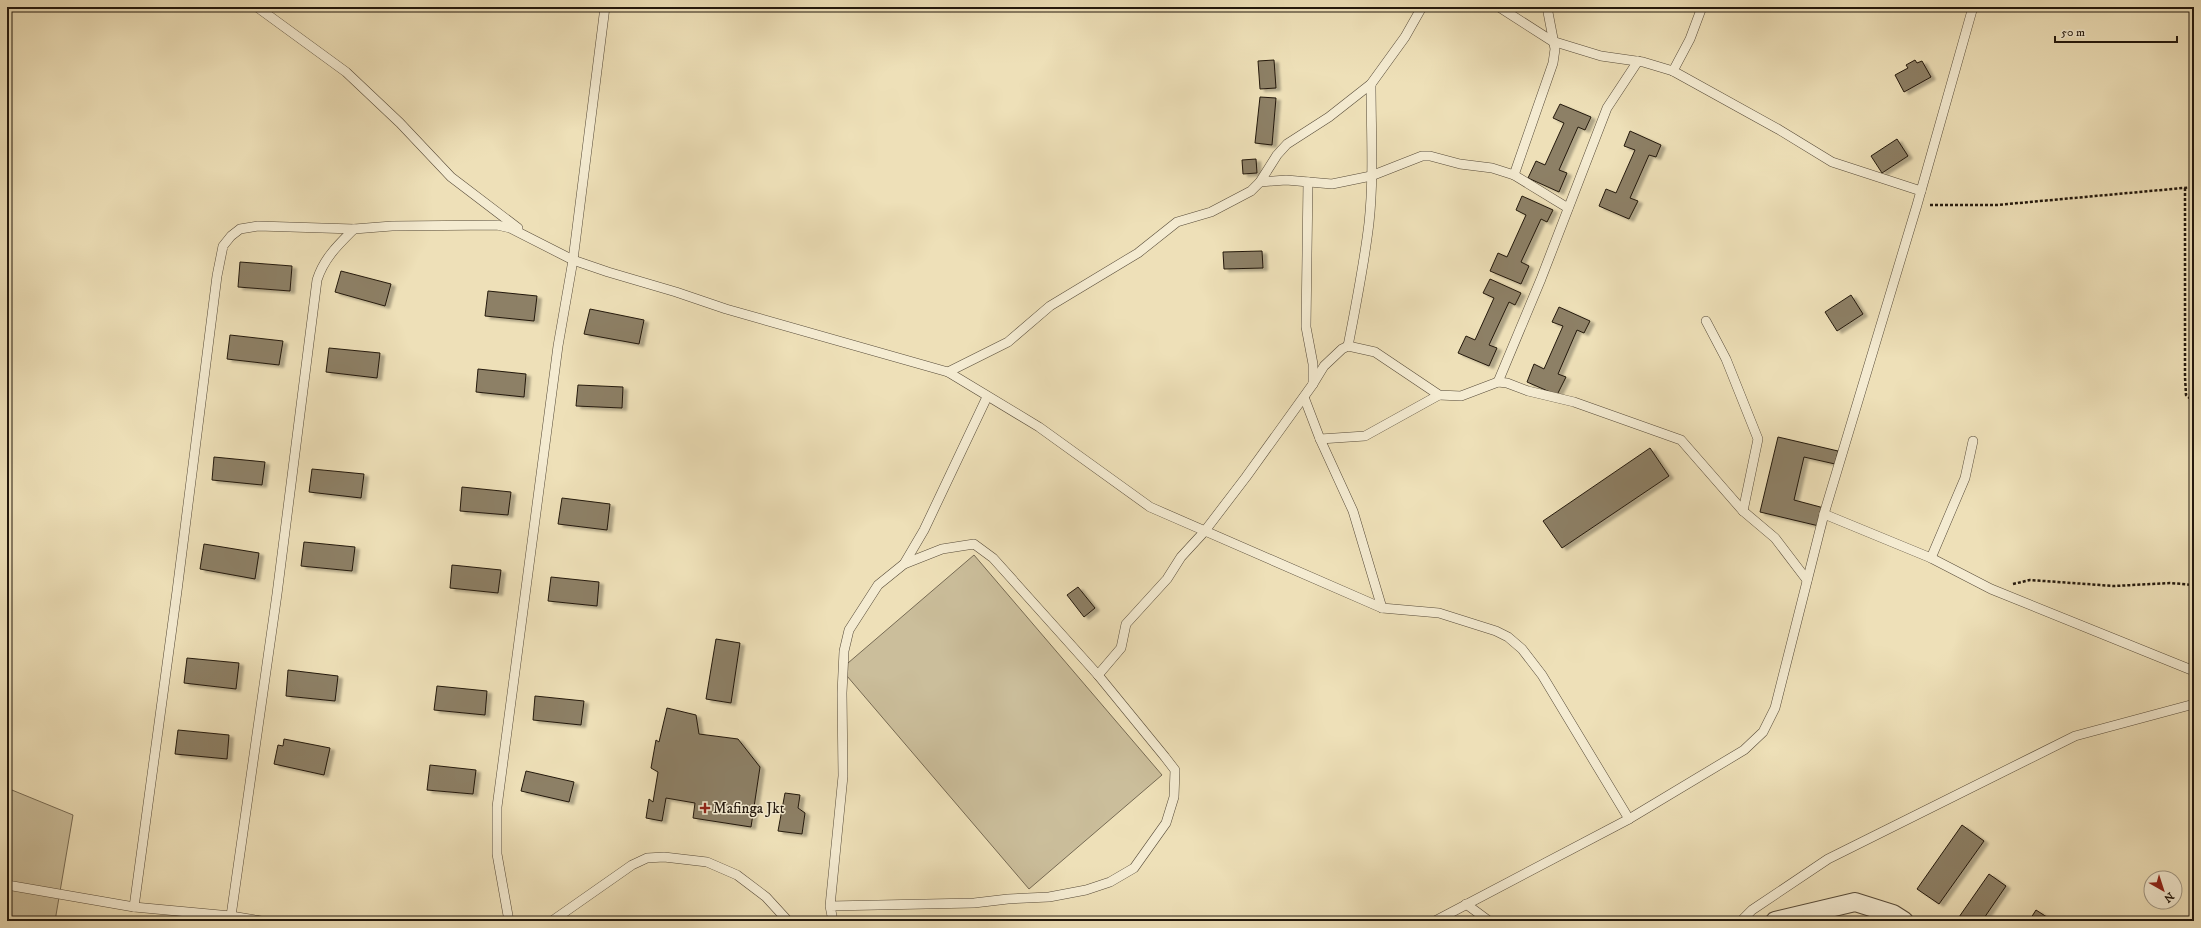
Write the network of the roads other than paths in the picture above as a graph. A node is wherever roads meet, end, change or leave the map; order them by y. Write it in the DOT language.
graph roads {
  1 [pos="257,7"];
  2 [pos="605,7"];
  3 [pos="1422,7"];
  4 [pos="1499,7"];
  5 [pos="1547,7"];
  6 [pos="1702,7"];
  7 [pos="1973,7"];
  8 [pos="1552,41"];
  9 [pos="1638,61"];
  10 [pos="1673,71"];
  11 [pos="1371,84"];
  12 [pos="1514,175"];
  13 [pos="1371,176"];
  14 [pos="1260,182"];
  15 [pos="1308,182"];
  16 [pos="1921,191"];
  17 [pos="1568,208"];
  18 [pos="354,229"];
  19 [pos="527,235"];
  20 [pos="573,260"];
  21 [pos="1706,321"];
  22 [pos="1348,346"];
  23 [pos="948,372"];
  24 [pos="1498,382"];
  25 [pos="1314,384"];
  26 [pos="1439,395"];
  27 [pos="987,397"];
  28 [pos="1304,397"];
  29 [pos="1320,439"];
  30 [pos="1973,441"];
  31 [pos="1744,511"];
  32 [pos="1824,514"];
  33 [pos="1204,532"];
  34 [pos="1931,558"];
  35 [pos="904,564"];
  36 [pos="1807,580"];
  37 [pos="1382,608"];
  38 [pos="2194,671"];
  39 [pos="1098,675"];
  40 [pos="2194,704"];
  41 [pos="1629,819"];
  42 [pos="7,885"];
  43 [pos="1466,904"];
  44 [pos="830,906"];
  45 [pos="134,907"];
  46 [pos="231,916"];
  47 [pos="261,921"];
  48 [pos="509,921"];
  49 [pos="552,921"];
  50 [pos="788,921"];
  51 [pos="832,921"];
  52 [pos="1434,921"];
  53 [pos="1489,921"];
  54 [pos="1741,921"];
  55 [pos="1775,921"];
  56 [pos="1904,921"];
  1 -- 19 [label="lane"];
  2 -- 20 [label="lane"];
  3 -- 11 [label="lane"];
  4 -- 8 [label="lane"];
  5 -- 8 [label="lane"];
  6 -- 10 [label="lane"];
  7 -- 16 [label="lane"];
  8 -- 9 [label="lane"];
  8 -- 12 [label="lane"];
  9 -- 10 [label="lane"];
  9 -- 17 [label="lane"];
  10 -- 16 [label="lane"];
  11 -- 13 [label="lane"];
  11 -- 14 [label="lane"];
  12 -- 13 [label="lane"];
  12 -- 17 [label="lane"];
  13 -- 15 [label="lane"];
  13 -- 22 [label="lane"];
  14 -- 15 [label="lane"];
  14 -- 23 [label="lane"];
  15 -- 25 [label="lane"];
  16 -- 32 [label="lane"];
  17 -- 24 [label="lane"];
  18 -- 19 [label="lane"];
  18 -- 45 [label="lane"];
  18 -- 46 [label="lane"];
  19 -- 20 [label="lane"];
  20 -- 23 [label="lane"];
  20 -- 48 [label="lane"];
  21 -- 31 [label="lane"];
  22 -- 25 [label="lane"];
  22 -- 26 [label="lane"];
  23 -- 27 [label="lane"];
  24 -- 26 [label="lane"];
  24 -- 31 [label="lane"];
  25 -- 28 [label="lane"];
  26 -- 29 [label="lane"];
  27 -- 33 [label="lane"];
  27 -- 35 [label="lane"];
  28 -- 29 [label="lane"];
  28 -- 33 [label="lane"];
  29 -- 37 [label="lane"];
  30 -- 34 [label="lane"];
  31 -- 36 [label="lane"];
  32 -- 34 [label="lane"];
  32 -- 36 [label="lane"];
  33 -- 37 [label="lane"];
  33 -- 39 [label="lane"];
  34 -- 38 [label="lane"];
  35 -- 39 [label="lane"];
  35 -- 44 [label="lane"];
  36 -- 41 [label="lane"];
  37 -- 41 [label="lane"];
  39 -- 44 [label="lane"];
  40 -- 54 [label="lane"];
  41 -- 43 [label="lane"];
  42 -- 45 [label="lane"];
  43 -- 52 [label="lane"];
  43 -- 53 [label="lane"];
  44 -- 51 [label="lane"];
  45 -- 46 [label="lane"];
  46 -- 47 [label="lane"];
  49 -- 50 [label="lane"];
  55 -- 56 [label="street"];
}
